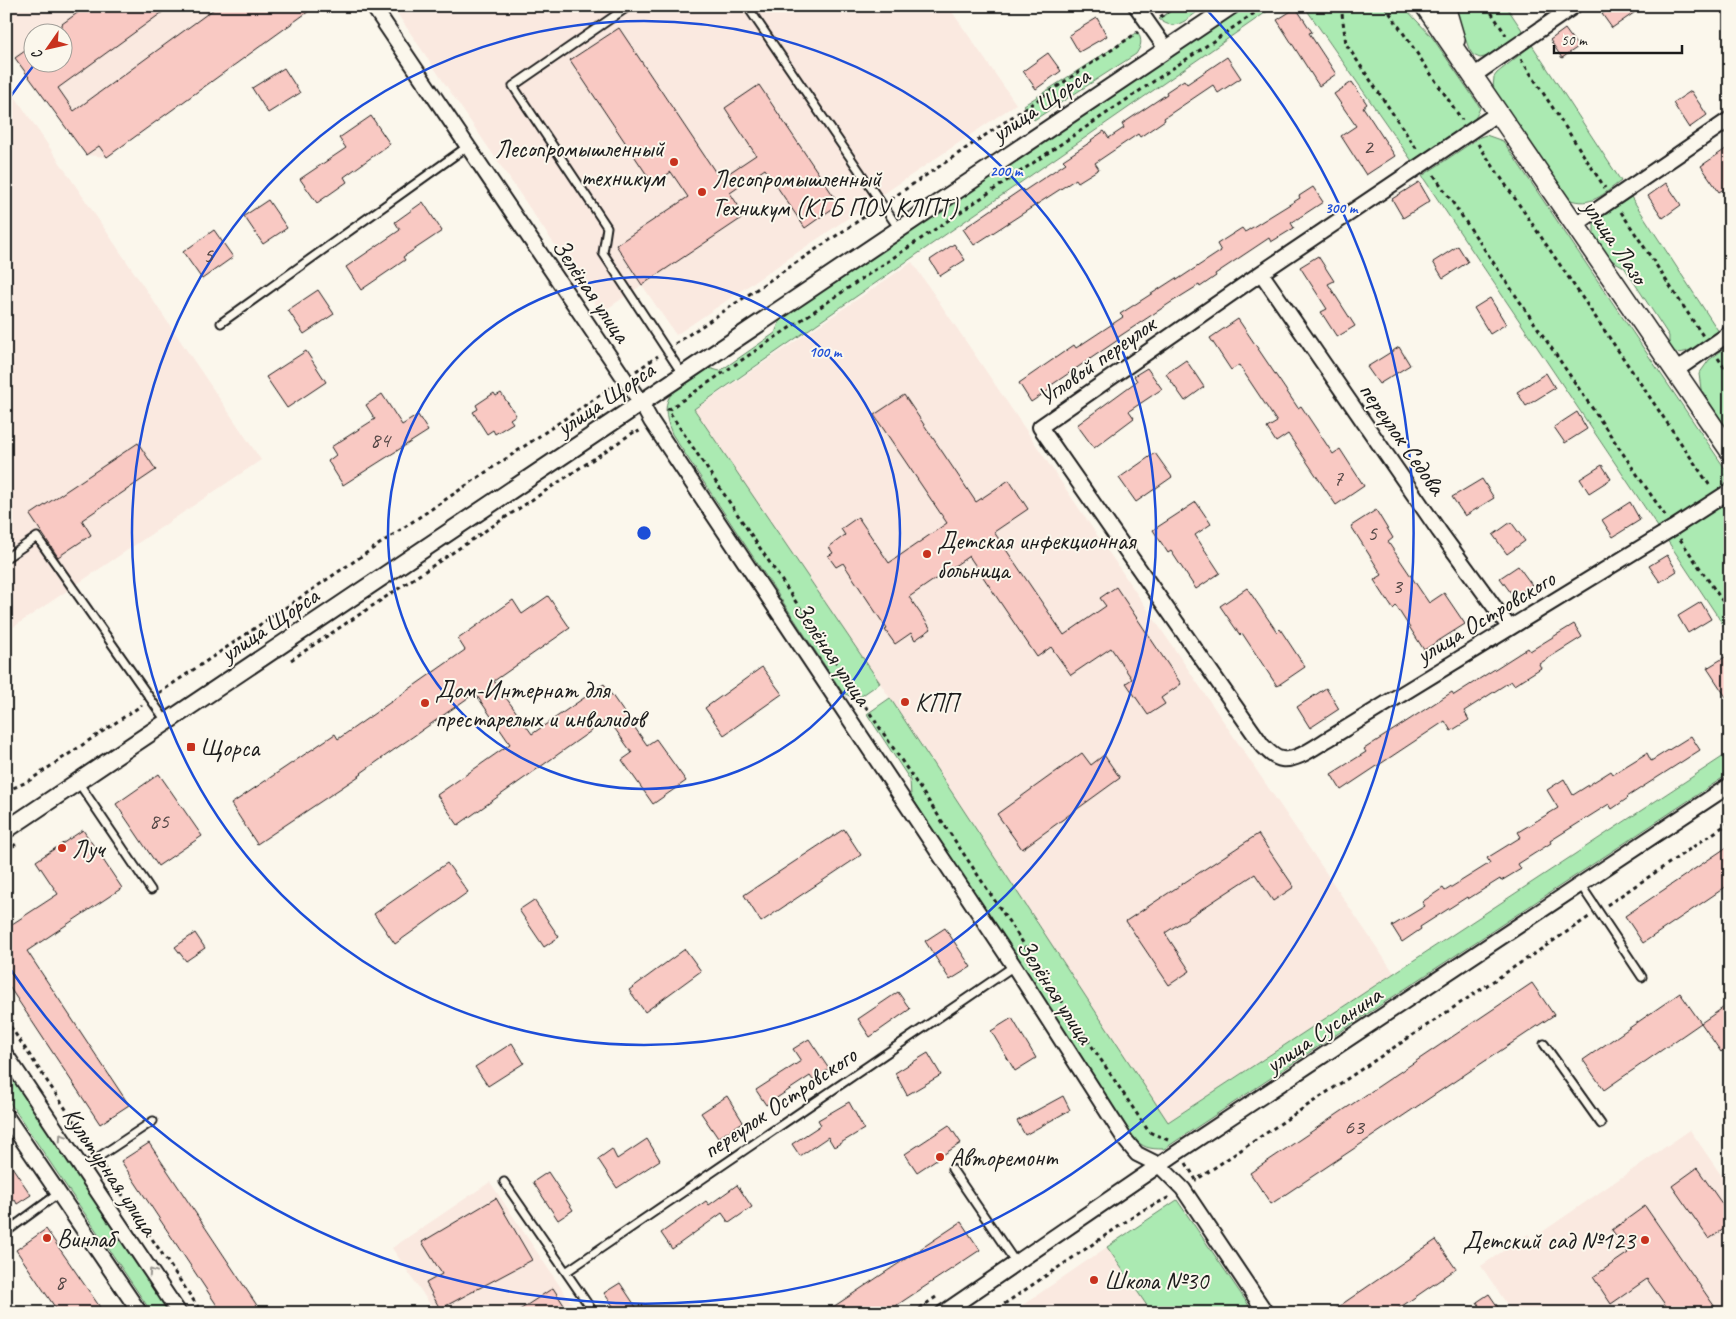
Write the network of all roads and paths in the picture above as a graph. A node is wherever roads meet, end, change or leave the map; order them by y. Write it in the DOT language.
graph roads {
  1 [pos="373,6"];
  2 [pos="629,6"];
  3 [pos="747,6"];
  4 [pos="1136,6"];
  5 [pos="1176,6"];
  6 [pos="1231,6"];
  7 [pos="1265,6"];
  8 [pos="1341,6"];
  9 [pos="1384,6"];
  10 [pos="1425,6"];
  11 [pos="1444,6"];
  12 [pos="1574,6"];
  13 [pos="1149,25"];
  14 [pos="1167,50"];
  15 [pos="1462,60"];
  16 [pos="1473,76"];
  17 [pos="1498,113"];
  18 [pos="1730,120"];
  19 [pos="1470,132"];
  20 [pos="468,146"];
  21 [pos="1426,162"];
  22 [pos="882,205"];
  23 [pos="1575,225"];
  24 [pos="899,230"];
  25 [pos="1261,273"];
  26 [pos="221,323"];
  27 [pos="1730,333"];
  28 [pos="667,350"];
  29 [pos="1675,371"];
  30 [pos="683,375"];
  31 [pos="625,378"];
  32 [pos="641,403"];
  33 [pos="637,430"];
  34 [pos="1730,451"];
  35 [pos="1724,495"];
  36 [pos="1673,528"];
  37 [pos="6,558"];
  38 [pos="1730,612"];
  39 [pos="1509,628"];
  40 [pos="284,665"];
  41 [pos="150,699"];
  42 [pos="167,722"];
  43 [pos="1262,745"];
  44 [pos="78,782"];
  45 [pos="1730,785"];
  46 [pos="6,791"];
  47 [pos="1730,822"];
  48 [pos="6,830"];
  49 [pos="22,840"];
  50 [pos="6,851"];
  51 [pos="1580,884"];
  52 [pos="151,890"];
  53 [pos="1598,911"];
  54 [pos="1014,966"];
  55 [pos="1642,977"];
  56 [pos="1544,1044"];
  57 [pos="6,1055"];
  58 [pos="6,1116"];
  59 [pos="153,1121"];
  60 [pos="1601,1124"];
  61 [pos="1178,1152"];
  62 [pos="1159,1165"];
  63 [pos="82,1168"];
  64 [pos="952,1169"];
  65 [pos="1196,1180"];
  66 [pos="504,1182"];
  67 [pos="1183,1189"];
  68 [pos="59,1193"];
  69 [pos="6,1232"];
  70 [pos="1016,1263"];
  71 [pos="566,1272"];
  72 [pos="140,1313"];
  73 [pos="180,1313"];
  74 [pos="594,1313"];
  75 [pos="943,1313"];
  76 [pos="991,1313"];
  77 [pos="1266,1313"];
  1 -- 20 [label="street, Зелёная улица"];
  2 -- 28 [label="lane"];
  3 -- 22 [label="lane"];
  4 -- 13 [label="street"];
  5 -- 13 [label="path"];
  6 -- 14 [label="street, улица Щорса"];
  7 -- 61 [label="path"];
  8 -- 21 [label="path"];
  9 -- 19 [label="path"];
  10 -- 15 [label="main road, улица Лазо"];
  11 -- 15 [label="main road, улица Лазо"];
  12 -- 16 [label="street"];
  13 -- 14 [label="street"];
  13 -- 22 [label="path"];
  14 -- 24 [label="street, улица Щорса"];
  15 -- 16 [label="main road, улица Лазо"];
  16 -- 17 [label="main road, улица Лазо"];
  17 -- 19 [label="street, Угловой переулок"];
  17 -- 23 [label="main road, улица Лазо"];
  18 -- 23 [label="street"];
  19 -- 21 [label="street, Угловой переулок"];
  19 -- 35 [label="path"];
  20 -- 26 [label="lane"];
  20 -- 31 [label="street, Зелёная улица"];
  21 -- 25 [label="street, Угловой переулок"];
  21 -- 36 [label="path"];
  22 -- 24 [label="lane"];
  22 -- 28 [label="path"];
  23 -- 29 [label="main road, улица Лазо"];
  24 -- 30 [label="street, улица Щорса"];
  25 -- 39 [label="street, переулок Седова"];
  25 -- 43 [label="street, Угловой переулок"];
  27 -- 29 [label="street"];
  28 -- 30 [label="lane"];
  28 -- 31 [label="path"];
  29 -- 34 [label="main road, улица Лазо"];
  30 -- 32 [label="street, улица Щорса"];
  31 -- 32 [label="street, Зелёная улица"];
  31 -- 41 [label="path"];
  32 -- 42 [label="street, улица Щорса"];
  32 -- 54 [label="street, Зелёная улица"];
  33 -- 40 [label="path"];
  35 -- 36 [label="street, улица Островского"];
  36 -- 38 [label="path"];
  36 -- 39 [label="street, улица Островского"];
  37 -- 41 [label="lane"];
  39 -- 43 [label="street, улица Островского"];
  41 -- 42 [label="lane"];
  41 -- 46 [label="path"];
  42 -- 44 [label="street, улица Щорса"];
  44 -- 48 [label="street, улица Щорса"];
  44 -- 52 [label="lane"];
  45 -- 51 [label="street, улица Сусанина"];
  47 -- 53 [label="path"];
  49 -- 50 [label="path"];
  51 -- 53 [label="lane"];
  51 -- 61 [label="street, улица Сусанина"];
  53 -- 55 [label="lane"];
  53 -- 65 [label="path"];
  54 -- 62 [label="street, Зелёная улица"];
  54 -- 71 [label="lane, переулок Островского"];
  56 -- 60 [label="lane"];
  63 -- 57 [label="street, Культурная улица, one-way"];
  58 -- 68 [label="street"];
  59 -- 63 [label="lane"];
  61 -- 62 [label="street, улица Сусанина"];
  61 -- 65 [label="path"];
  62 -- 67 [label="street, Зелёная улица"];
  62 -- 70 [label="street, улица Сусанина"];
  73 -- 63 [label="street, Культурная улица, one-way"];
  64 -- 70 [label="lane"];
  65 -- 67 [label="path"];
  66 -- 71 [label="lane"];
  67 -- 76 [label="path"];
  67 -- 77 [label="street, Зелёная улица"];
  68 -- 69 [label="lane"];
  68 -- 72 [label="street"];
  70 -- 75 [label="street, улица Сусанина"];
  71 -- 74 [label="lane"];
}
